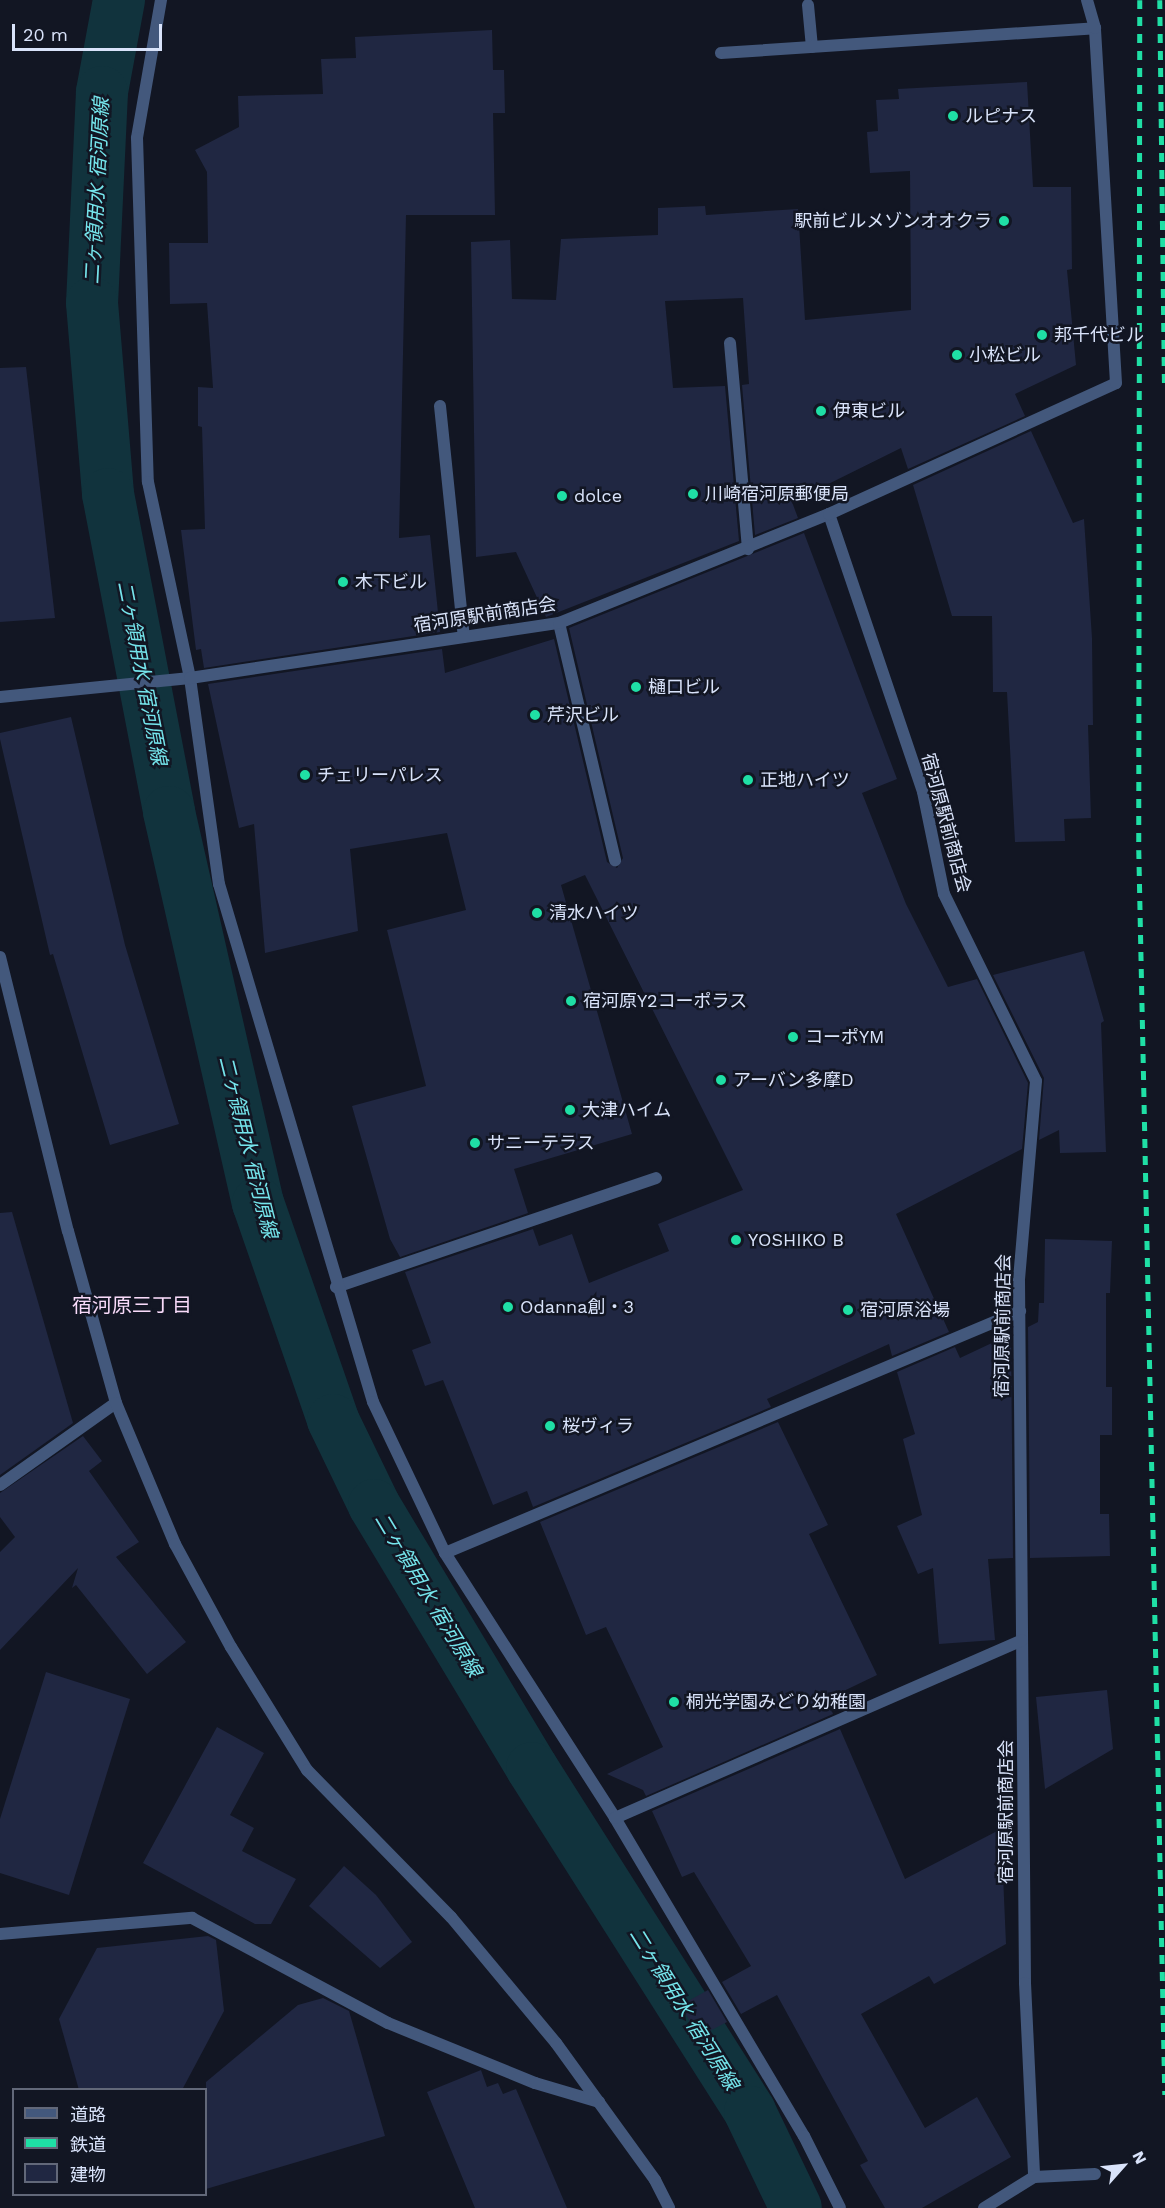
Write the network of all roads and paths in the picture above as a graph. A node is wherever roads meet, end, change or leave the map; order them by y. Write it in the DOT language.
graph roads {
  1 [pos="161,0"];
  2 [pos="1087,0"];
  3 [pos="808,5"];
  4 [pos="1095,28"];
  5 [pos="812,47"];
  6 [pos="721,53"];
  7 [pos="730,343"];
  8 [pos="440,406"];
  9 [pos="829,514"];
  10 [pos="748,549"];
  11 [pos="559,623"];
  12 [pos="464,637"];
  13 [pos="190,678"];
  14 [pos="0,697"];
  15 [pos="615,860"];
  16 [pos="0,957"];
  17 [pos="656,1178"];
  18 [pos="336,1287"];
  19 [pos="1020,1311"];
  20 [pos="116,1402"];
  21 [pos="0,1485"];
  22 [pos="445,1553"];
  23 [pos="1023,1640"];
  24 [pos="615,1818"];
  25 [pos="0,1934"];
  26 [pos="599,2102"];
  27 [pos="1095,2174"];
  28 [pos="1034,2177"];
  29 [pos="669,2208"];
  30 [pos="840,2208"];
  31 [pos="984,2208"];
  1 -- 13 [label="street"];
  2 -- 4 [label="street"];
  3 -- 5 [label="street"];
  4 -- 5 [label="street"];
  4 -- 9 [label="street, 宿河原駅前商店会"];
  5 -- 6 [label="street"];
  7 -- 10 [label="street"];
  8 -- 12 [label="street"];
  9 -- 10 [label="street, 宿河原駅前商店会"];
  9 -- 19 [label="street, 宿河原駅前商店会"];
  10 -- 11 [label="street, 宿河原駅前商店会"];
  11 -- 12 [label="street, 宿河原駅前商店会"];
  11 -- 15 [label="street"];
  12 -- 13 [label="street, 宿河原駅前商店会"];
  13 -- 14 [label="street, 宿河原駅前商店会"];
  13 -- 18 [label="street"];
  16 -- 20 [label="street"];
  17 -- 18 [label="street"];
  18 -- 22 [label="street"];
  19 -- 22 [label="street"];
  19 -- 23 [label="street, 宿河原駅前商店会"];
  20 -- 21 [label="street"];
  20 -- 26 [label="street"];
  22 -- 24 [label="street"];
  23 -- 24 [label="street"];
  23 -- 28 [label="street, 宿河原駅前商店会"];
  24 -- 30 [label="street"];
  25 -- 26 [label="street"];
  26 -- 29 [label="street"];
  27 -- 28 [label="street"];
  28 -- 31 [label="street"];
}
